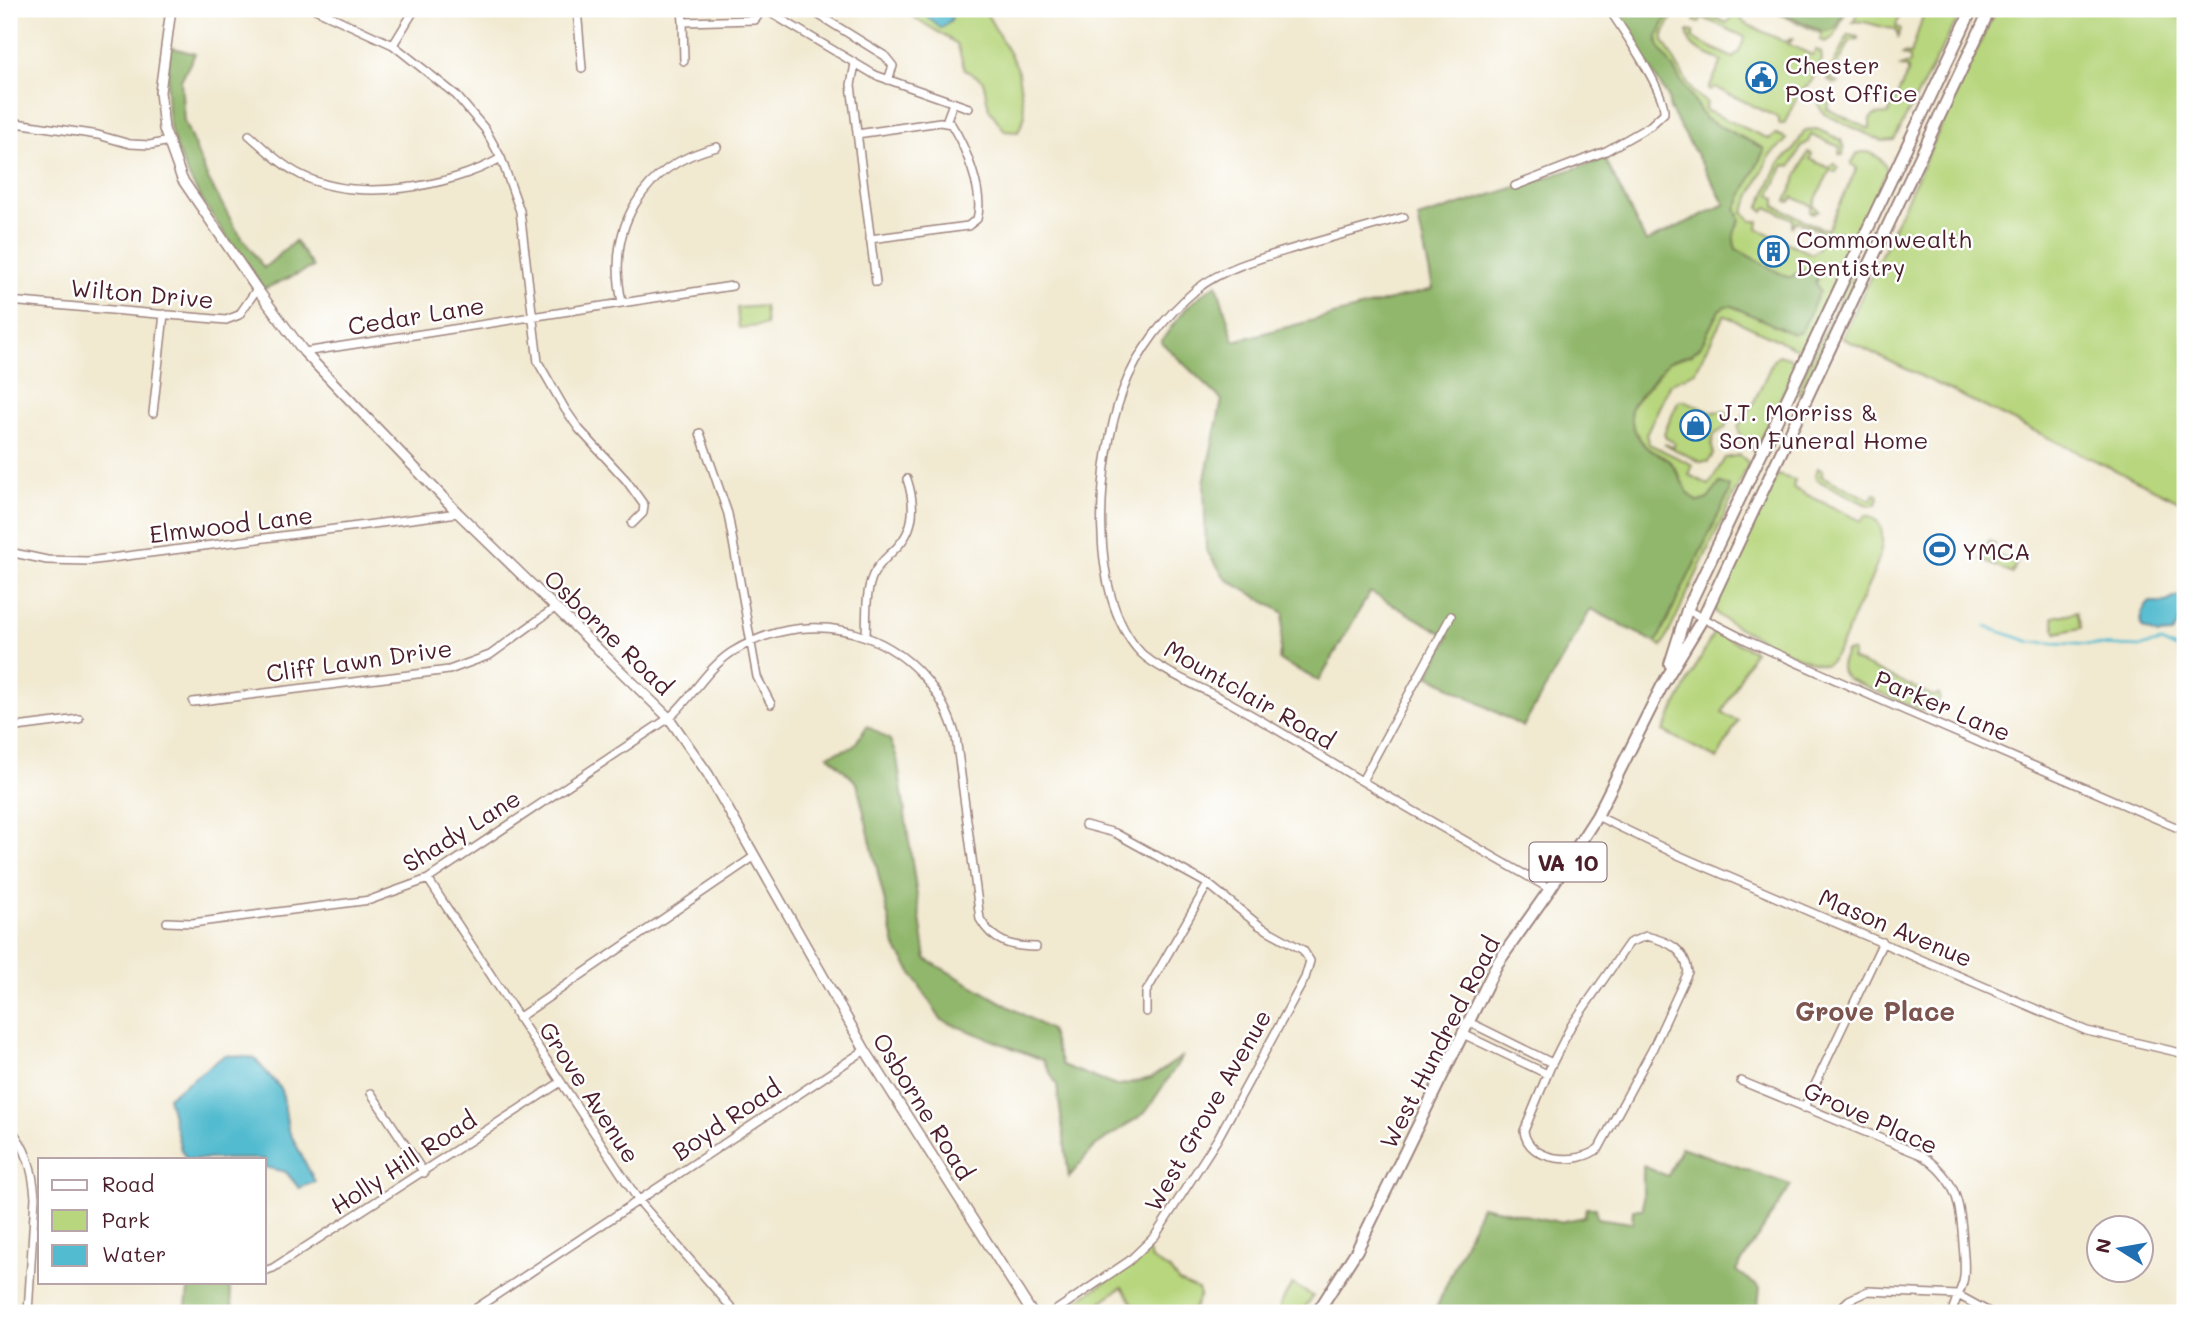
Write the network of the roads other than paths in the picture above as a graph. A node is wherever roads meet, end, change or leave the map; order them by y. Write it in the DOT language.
graph roads {
  1 [pos="171,9"];
  2 [pos="315,9"];
  3 [pos="415,9"];
  4 [pos="577,9"];
  5 [pos="682,9"];
  6 [pos="763,9"];
  7 [pos="809,9"];
  8 [pos="1609,9"];
  9 [pos="1972,9"];
  10 [pos="1990,9"];
  11 [pos="683,22"];
  12 [pos="393,45"];
  13 [pos="684,61"];
  14 [pos="855,64"];
  15 [pos="582,68"];
  16 [pos="888,80"];
  17 [pos="953,103"];
  18 [pos="969,108"];
  19 [pos="9,122"];
  20 [pos="946,122"];
  21 [pos="857,134"];
  22 [pos="249,135"];
  23 [pos="169,141"];
  24 [pos="717,147"];
  25 [pos="501,158"];
  26 [pos="1515,186"];
  27 [pos="1404,217"];
  28 [pos="870,239"];
  29 [pos="876,282"];
  30 [pos="732,286"];
  31 [pos="257,289"];
  32 [pos="9,301"];
  33 [pos="622,302"];
  34 [pos="164,314"];
  35 [pos="534,315"];
  36 [pos="304,352"];
  37 [pos="153,413"];
  38 [pos="700,433"];
  39 [pos="908,479"];
  40 [pos="458,513"];
  41 [pos="632,524"];
  42 [pos="9,552"];
  43 [pos="556,607"];
  44 [pos="1687,610"];
  45 [pos="1451,616"];
  46 [pos="1703,618"];
  47 [pos="866,635"];
  48 [pos="750,642"];
  49 [pos="1664,684"];
  50 [pos="193,702"];
  51 [pos="771,704"];
  52 [pos="669,718"];
  53 [pos="79,719"];
  54 [pos="9,728"];
  55 [pos="1362,781"];
  56 [pos="1597,816"];
  57 [pos="1085,825"];
  58 [pos="2185,831"];
  59 [pos="755,856"];
  60 [pos="428,879"];
  61 [pos="1208,884"];
  62 [pos="1550,890"];
  63 [pos="167,922"];
  64 [pos="1883,942"];
  65 [pos="1036,947"];
  66 [pos="1146,1012"];
  67 [pos="518,1018"];
  68 [pos="1469,1022"];
  69 [pos="1463,1034"];
  70 [pos="865,1050"];
  71 [pos="2185,1054"];
  72 [pos="1552,1063"];
  73 [pos="1548,1074"];
  74 [pos="1741,1080"];
  75 [pos="561,1082"];
  76 [pos="371,1093"];
  77 [pos="1804,1108"];
  78 [pos="9,1127"];
  79 [pos="424,1173"];
  80 [pos="639,1200"];
  81 [pos="31,1270"];
  82 [pos="266,1270"];
  83 [pos="38,1271"];
  84 [pos="1958,1295"];
  85 [pos="28,1313"];
  86 [pos="469,1313"];
  87 [pos="736,1313"];
  88 [pos="1032,1313"];
  89 [pos="1052,1313"];
  90 [pos="1317,1313"];
  91 [pos="1835,1313"];
  92 [pos="1952,1313"];
  93 [pos="1992,1313"];
  1 -- 23 [label="street, Osborne Road"];
  2 -- 12 [label="street"];
  3 -- 12 [label="street"];
  4 -- 15 [label="street"];
  5 -- 11 [label="street"];
  6 -- 11 [label="street"];
  6 -- 14 [label="street"];
  7 -- 16 [label="street"];
  8 -- 26 [label="street"];
  9 -- 44 [label="main road, West Hundred Road / VA 10"];
  10 -- 46 [label="main road, West Hundred Road / VA 10"];
  11 -- 13 [label="street"];
  12 -- 25 [label="street"];
  14 -- 16 [label="street"];
  14 -- 21 [label="street"];
  16 -- 17 [label="street"];
  17 -- 18 [label="street"];
  17 -- 20 [label="street"];
  19 -- 23 [label="street"];
  20 -- 21 [label="street"];
  20 -- 28 [label="street"];
  21 -- 28 [label="street"];
  22 -- 25 [label="street"];
  23 -- 31 [label="street, Osborne Road"];
  24 -- 33 [label="street"];
  25 -- 35 [label="street"];
  27 -- 55 [label="street, Mountclair Road"];
  28 -- 29 [label="street"];
  30 -- 33 [label="street, Cedar Lane"];
  31 -- 34 [label="street, Wilton Drive"];
  31 -- 36 [label="street, Osborne Road"];
  32 -- 34 [label="street, Wilton Drive"];
  33 -- 35 [label="street, Cedar Lane"];
  34 -- 37 [label="street"];
  35 -- 36 [label="street, Cedar Lane"];
  35 -- 41 [label="street"];
  36 -- 40 [label="street, Osborne Road"];
  38 -- 48 [label="street"];
  39 -- 47 [label="street"];
  40 -- 42 [label="street, Elmwood Lane"];
  40 -- 43 [label="street, Osborne Road"];
  43 -- 50 [label="street, Cliff Lawn Drive"];
  43 -- 52 [label="street, Osborne Road"];
  44 -- 46 [label="street, Parker Lane"];
  44 -- 49 [label="main road, West Hundred Road / VA 10"];
  45 -- 55 [label="street"];
  46 -- 49 [label="main road, West Hundred Road / VA 10"];
  46 -- 58 [label="street, Parker Lane"];
  47 -- 48 [label="street"];
  47 -- 65 [label="street"];
  48 -- 51 [label="street"];
  48 -- 52 [label="street, Shady Lane"];
  49 -- 56 [label="main road, West Hundred Road / VA 10"];
  52 -- 59 [label="street, Osborne Road"];
  52 -- 60 [label="street, Shady Lane"];
  53 -- 54 [label="street"];
  55 -- 62 [label="street, Mountclair Road"];
  56 -- 62 [label="main road, West Hundred Road / VA 10"];
  56 -- 64 [label="street, Mason Avenue"];
  57 -- 61 [label="street"];
  59 -- 67 [label="street"];
  59 -- 70 [label="street, Osborne Road"];
  60 -- 63 [label="street, Shady Lane"];
  60 -- 67 [label="street, Grove Avenue"];
  61 -- 66 [label="street"];
  61 -- 89 [label="street, West Grove Avenue"];
  62 -- 68 [label="main road, West Hundred Road / VA 10"];
  64 -- 71 [label="street, Mason Avenue"];
  64 -- 77 [label="street"];
  67 -- 75 [label="street, Grove Avenue"];
  68 -- 69 [label="main road, West Hundred Road / VA 10"];
  68 -- 72 [label="street"];
  69 -- 73 [label="street"];
  69 -- 90 [label="main road, West Hundred Road / VA 10"];
  70 -- 80 [label="street, Boyd Road"];
  70 -- 88 [label="street, Osborne Road"];
  72 -- 73 [label="street"];
  72 -- 73 [label="street"];
  74 -- 77 [label="street, Grove Place"];
  75 -- 79 [label="street, Holly Hill Road"];
  75 -- 80 [label="street, Grove Avenue"];
  76 -- 79 [label="street"];
  77 -- 84 [label="street, Grove Place"];
  78 -- 81 [label="street"];
  79 -- 82 [label="street, Holly Hill Road"];
  80 -- 86 [label="street, Boyd Road"];
  80 -- 87 [label="street, Grove Avenue"];
  81 -- 83 [label="street"];
  81 -- 85 [label="street"];
  84 -- 91 [label="street"];
  84 -- 92 [label="street, Grove Place"];
  84 -- 93 [label="street"];
}
